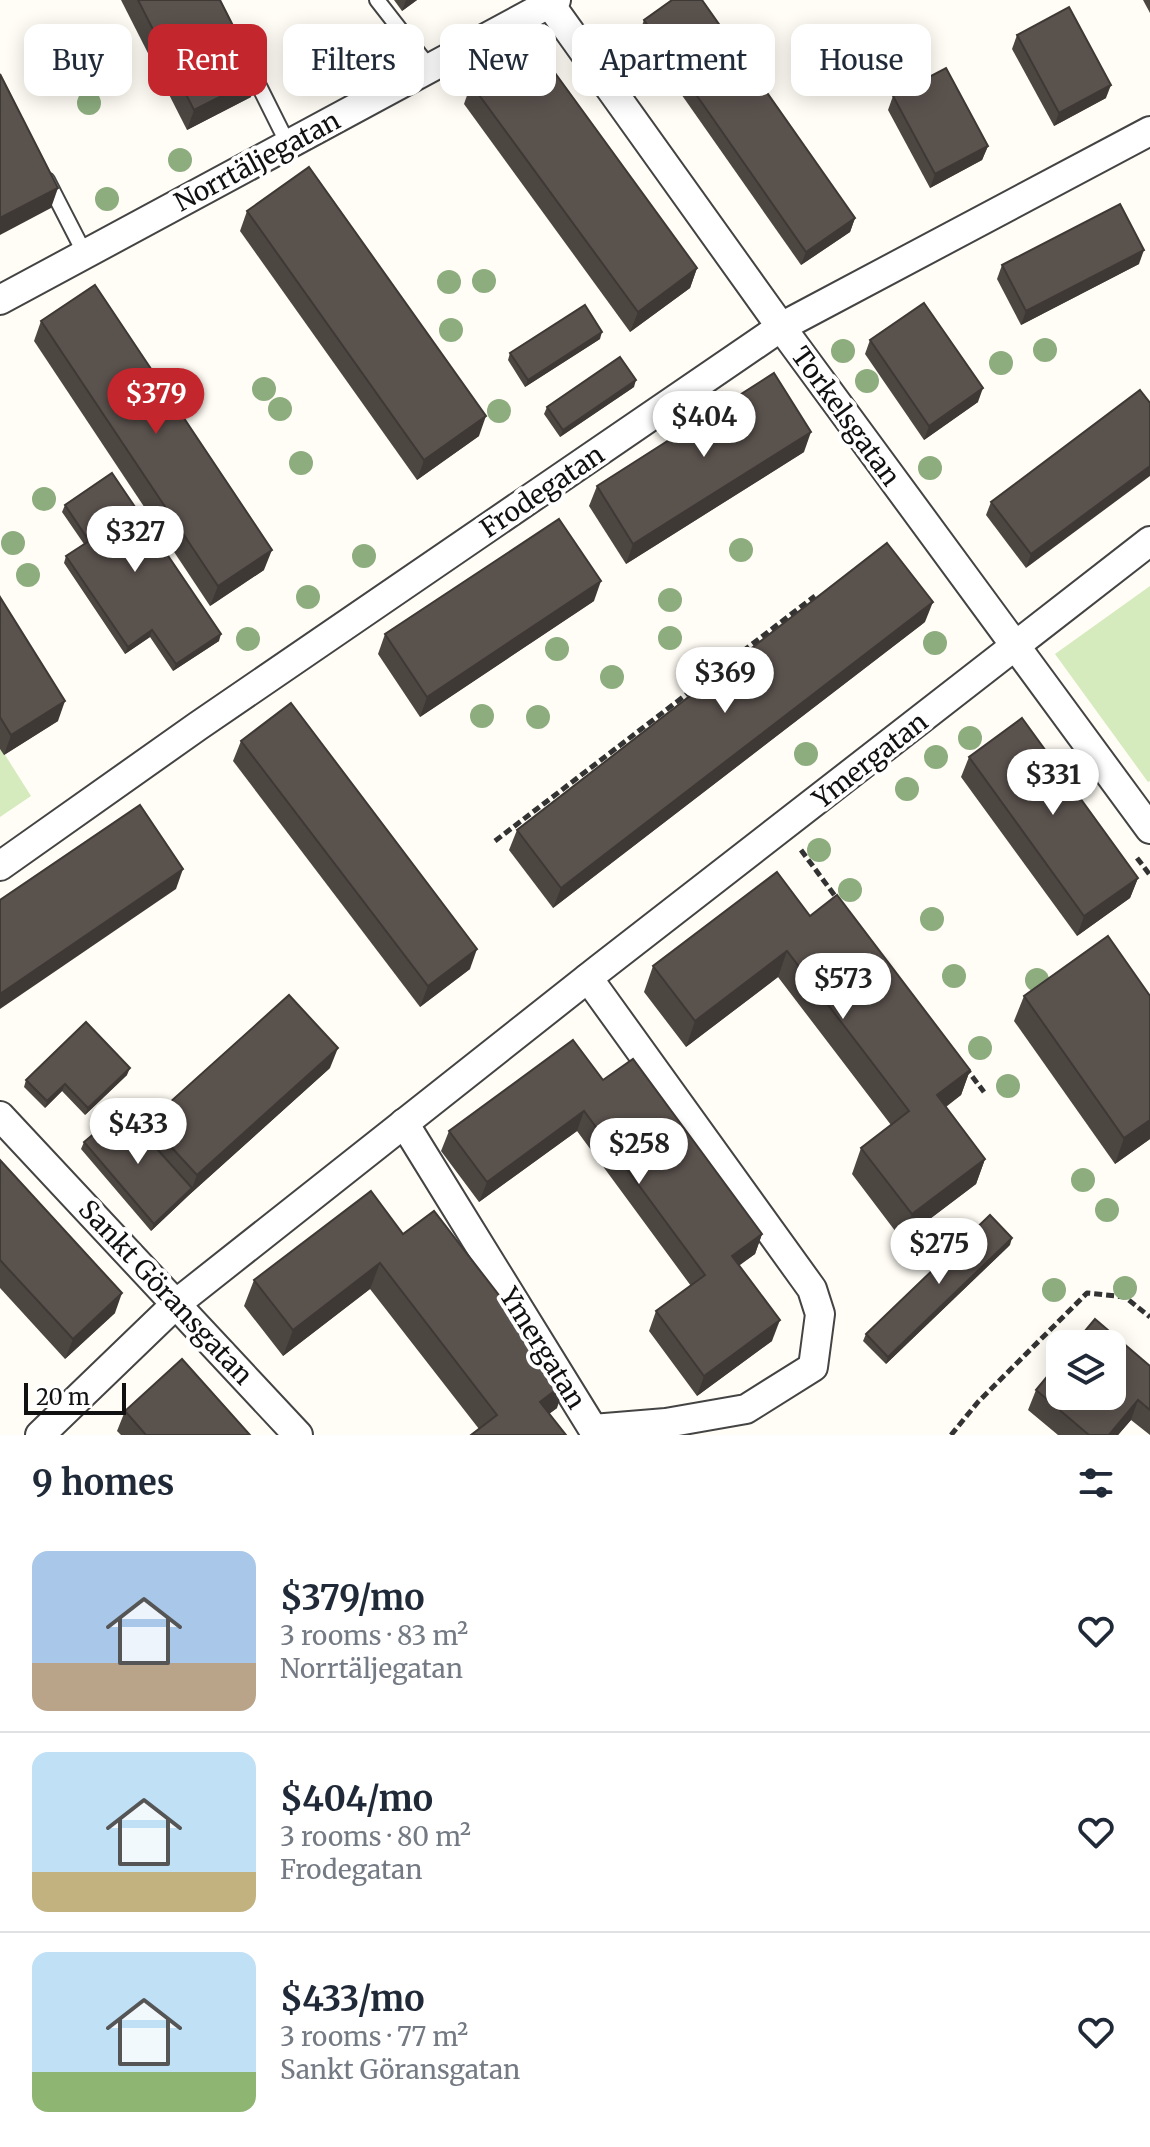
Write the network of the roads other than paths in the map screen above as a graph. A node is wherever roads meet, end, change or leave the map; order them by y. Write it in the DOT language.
graph roads {
  1 [pos="377,0"];
  2 [pos="551,1"];
  3 [pos="430,68"];
  4 [pos="265,96"];
  5 [pos="1150,131"];
  6 [pos="288,144"];
  7 [pos="43,170"];
  8 [pos="85,254"];
  9 [pos="0,300"];
  10 [pos="781,327"];
  11 [pos="1150,541"];
  12 [pos="1017,646"];
  13 [pos="1150,829"];
  14 [pos="0,866"];
  15 [pos="588,978"];
  16 [pos="0,1116"];
  17 [pos="404,1123"];
  18 [pos="177,1303"];
  19 [pos="40,1435"];
  20 [pos="298,1435"];
  1 -- 3 [label="lane"];
  2 -- 3 [label="street, Norrtäljegatan"];
  2 -- 10 [label="street, Torkelsgatan"];
  3 -- 6 [label="street, Norrtäljegatan"];
  4 -- 6 [label="lane"];
  5 -- 10 [label="street, Frodegatan"];
  6 -- 8 [label="street, Norrtäljegatan"];
  7 -- 8 [label="lane"];
  8 -- 9 [label="street, Norrtäljegatan"];
  10 -- 12 [label="street, Torkelsgatan"];
  10 -- 14 [label="street, Frodegatan"];
  11 -- 12 [label="street, Ymergatan"];
  12 -- 13 [label="street, Torkelsgatan"];
  12 -- 15 [label="street, Ymergatan"];
  15 -- 17 [label="street, Ymergatan"];
  15 -- 17 [label="street, Ymergatan"];
  16 -- 18 [label="street, Sankt Göransgatan"];
  17 -- 18 [label="street, Ymergatan"];
  18 -- 19 [label="street, Ymergatan"];
  18 -- 20 [label="street, Sankt Göransgatan"];
}
